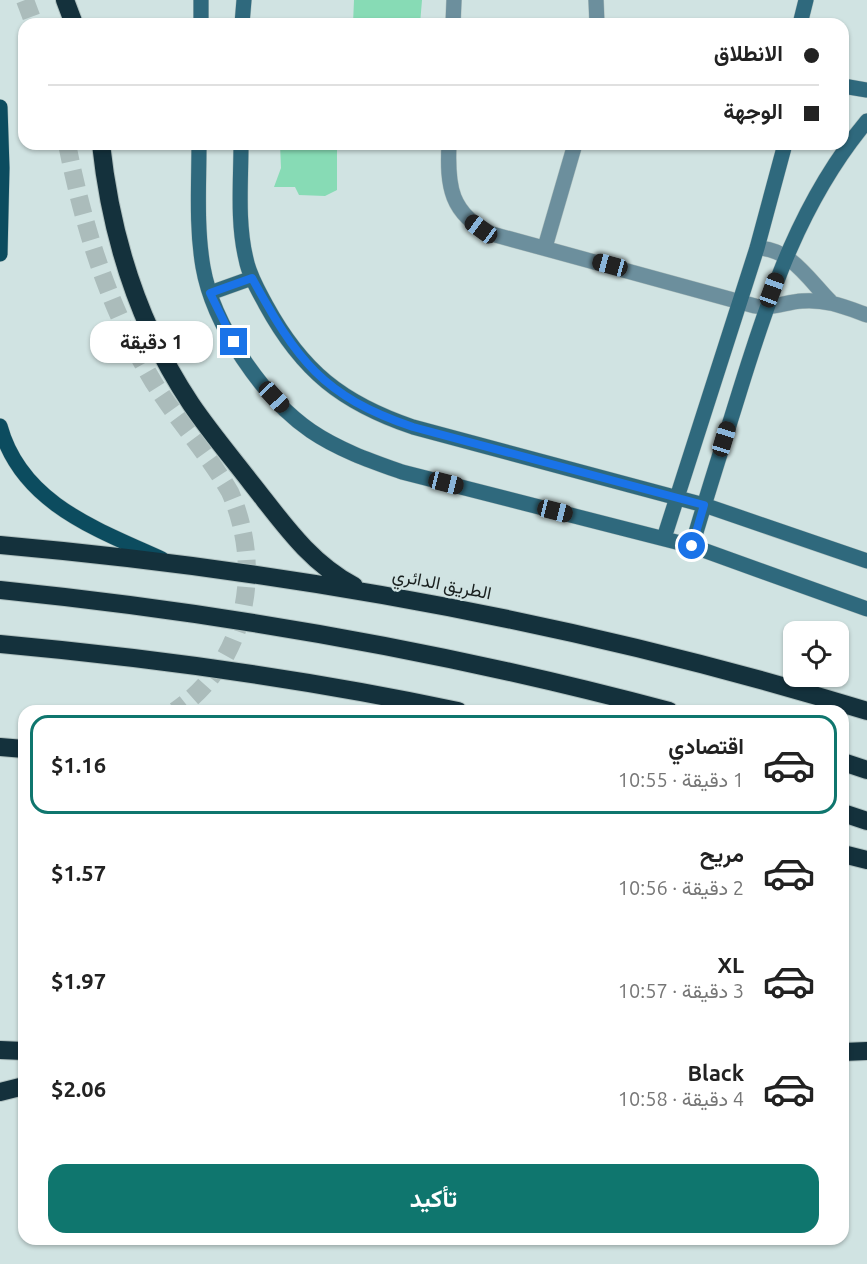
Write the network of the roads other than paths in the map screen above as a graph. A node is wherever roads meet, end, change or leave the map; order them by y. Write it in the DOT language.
graph roads {
  1 [pos="65,0"];
  2 [pos="201,0"];
  3 [pos="244,0"];
  4 [pos="454,0"];
  5 [pos="596,0"];
  6 [pos="804,2"];
  7 [pos="72,18"];
  8 [pos="201,18"];
  9 [pos="242,18"];
  10 [pos="453,18"];
  11 [pos="597,18"];
  12 [pos="801,18"];
  13 [pos="849,88"];
  14 [pos="867,90"];
  15 [pos="0,107"];
  16 [pos="867,121"];
  17 [pos="849,147"];
  18 [pos="102,150"];
  19 [pos="199,150"];
  20 [pos="241,150"];
  21 [pos="449,150"];
  22 [pos="573,150"];
  23 [pos="783,150"];
  24 [pos="847,150"];
  25 [pos="545,247"];
  26 [pos="757,248"];
  27 [pos="0,254"];
  28 [pos="785,255"];
  29 [pos="252,278"];
  30 [pos="210,293"];
  31 [pos="739,300"];
  32 [pos="830,301"];
  33 [pos="765,308"];
  34 [pos="867,315"];
  35 [pos="0,426"];
  36 [pos="679,498"];
  37 [pos="704,505"];
  38 [pos="664,538"];
  39 [pos="0,545"];
  40 [pos="692,546"];
  41 [pos="867,561"];
  42 [pos="170,563"];
  43 [pos="0,590"];
  44 [pos="364,591"];
  45 [pos="867,609"];
  46 [pos="0,645"];
  47 [pos="428,705"];
  48 [pos="645,705"];
  49 [pos="846,705"];
  50 [pos="849,706"];
  51 [pos="867,711"];
  52 [pos="0,747"];
  53 [pos="18,748"];
  54 [pos="849,764"];
  55 [pos="867,770"];
  56 [pos="849,815"];
  57 [pos="867,821"];
  58 [pos="849,856"];
  59 [pos="867,860"];
  60 [pos="0,1050"];
  61 [pos="867,1051"];
  62 [pos="18,1052"];
  63 [pos="849,1052"];
  64 [pos="18,1088"];
  65 [pos="0,1092"];
  1 -- 7 [label="highway"];
  2 -- 8 [label="street"];
  3 -- 9 [label="street"];
  4 -- 10 [label="street"];
  5 -- 11 [label="street"];
  6 -- 12 [label="street"];
  13 -- 14 [label="street"];
  15 -- 27 [label="main road"];
  16 -- 17 [label="street"];
  18 -- 44 [label="highway"];
  19 -- 30 [label="street"];
  20 -- 29 [label="street"];
  21 -- 25 [label="street"];
  22 -- 25 [label="street"];
  23 -- 26 [label="street"];
  24 -- 28 [label="street"];
  25 -- 31 [label="street"];
  26 -- 28 [label="street"];
  26 -- 31 [label="street"];
  28 -- 32 [label="street"];
  28 -- 33 [label="street"];
  29 -- 30 [label="street"];
  29 -- 36 [label="street"];
  30 -- 38 [label="street"];
  31 -- 33 [label="street"];
  31 -- 36 [label="street"];
  32 -- 33 [label="street"];
  32 -- 34 [label="street"];
  33 -- 37 [label="street"];
  35 -- 42 [label="main road"];
  36 -- 37 [label="street"];
  36 -- 38 [label="street"];
  37 -- 40 [label="street"];
  37 -- 41 [label="street"];
  38 -- 40 [label="street"];
  39 -- 42 [label="highway, الطريق الدائري"];
  40 -- 45 [label="street"];
  42 -- 44 [label="highway, الطريق الدائري"];
  43 -- 48 [label="highway"];
  44 -- 49 [label="highway, الطريق الدائري"];
  46 -- 47 [label="highway"];
  50 -- 51 [label="highway, الطريق الدائري"];
  52 -- 53 [label="highway"];
  54 -- 55 [label="highway"];
  56 -- 57 [label="highway"];
  58 -- 59 [label="highway"];
  60 -- 62 [label="highway"];
  61 -- 63 [label="highway"];
  64 -- 65 [label="highway"];
}
